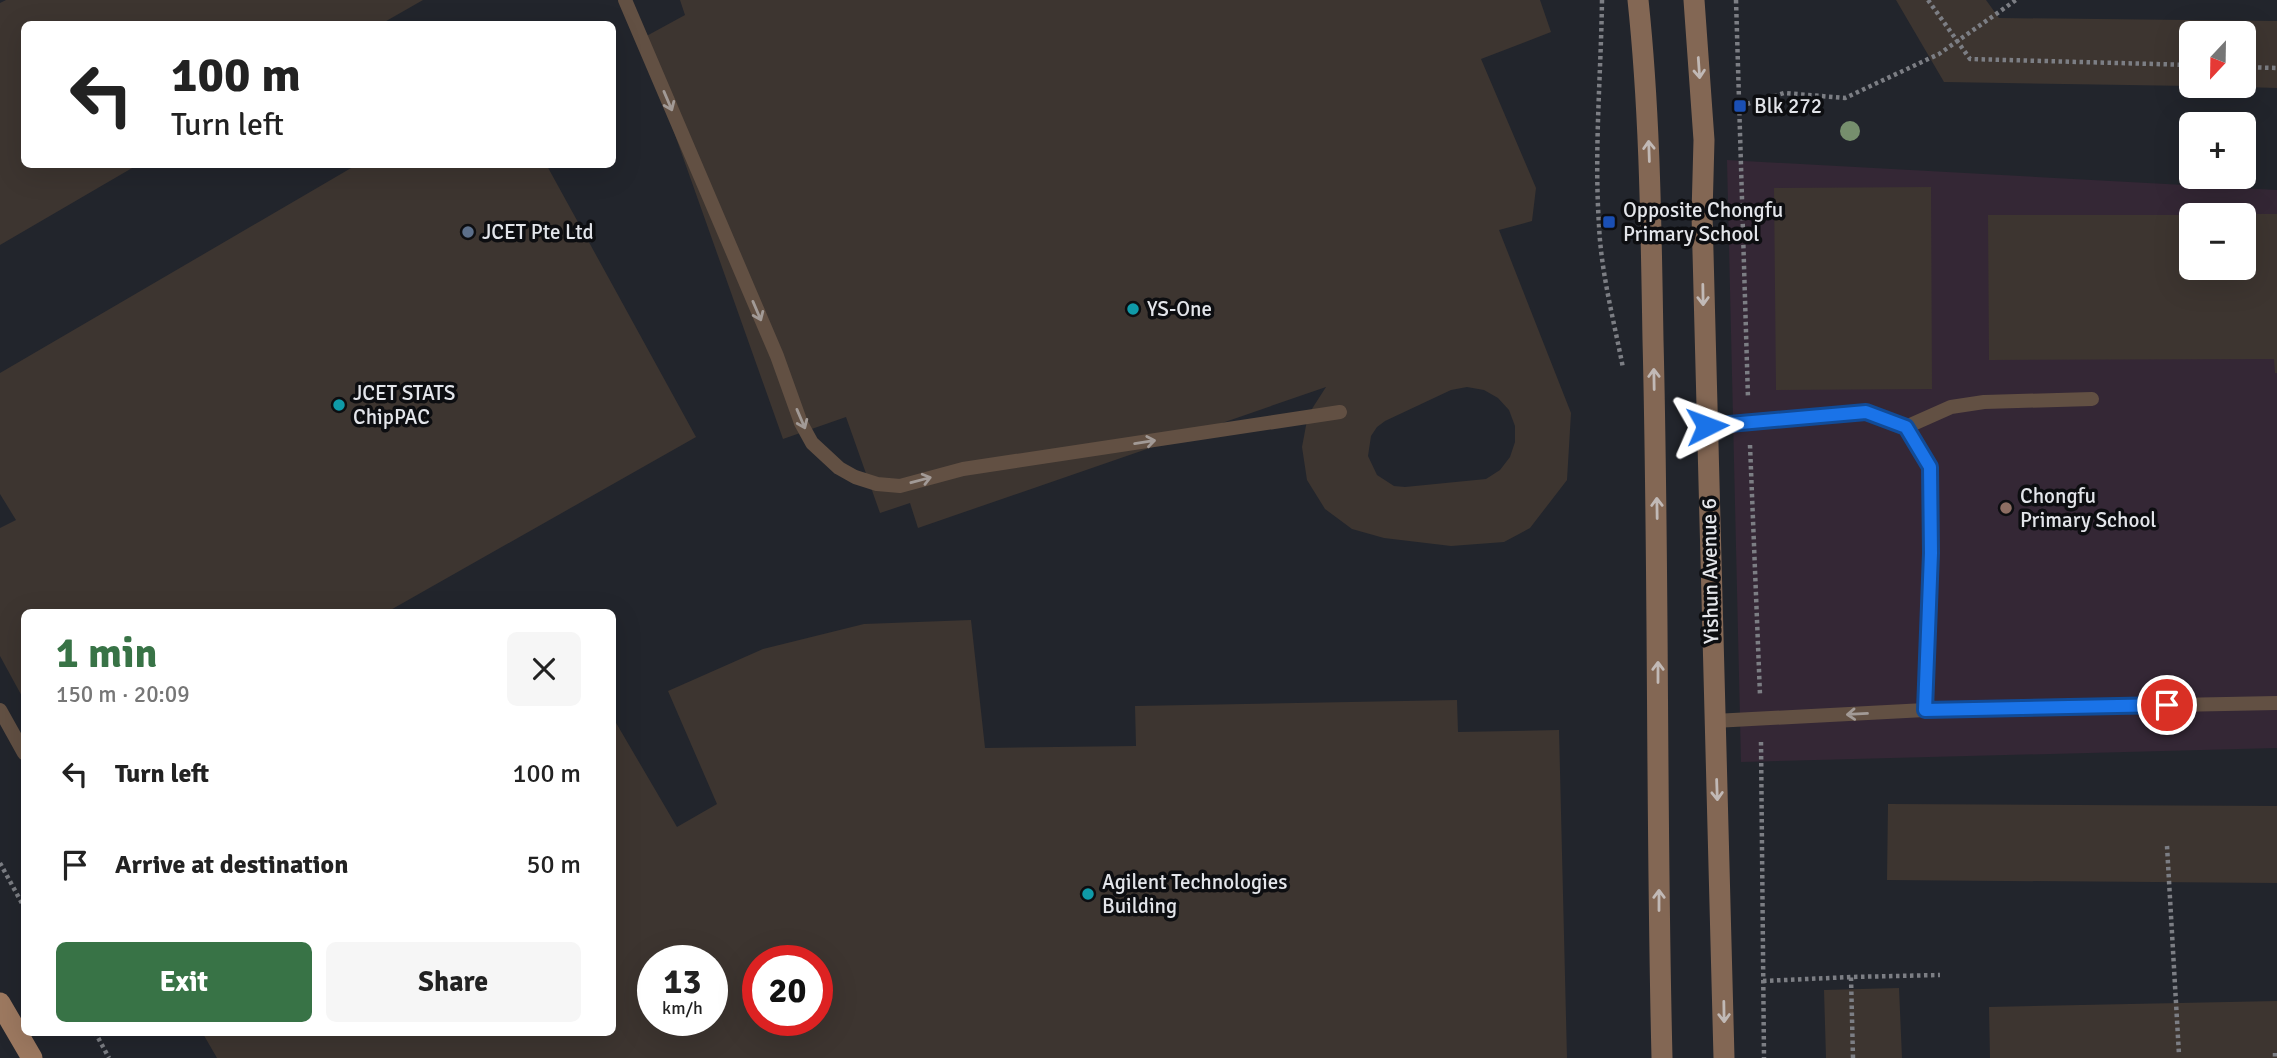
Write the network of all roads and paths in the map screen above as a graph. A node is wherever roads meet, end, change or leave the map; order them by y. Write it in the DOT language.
graph roads {
  1 [pos="625,0"];
  2 [pos="1602,0"];
  3 [pos="1638,0"];
  4 [pos="1694,0"];
  5 [pos="1736,0"];
  6 [pos="1928,0"];
  7 [pos="2016,0"];
  8 [pos="1956,41"];
  9 [pos="2179,65"];
  10 [pos="2256,67"];
  11 [pos="2277,68"];
  12 [pos="1740,106"];
  13 [pos="1623,369"];
  14 [pos="2092,399"];
  15 [pos="1340,412"];
  16 [pos="1749,423"];
  17 [pos="1707,426"];
  18 [pos="1906,427"];
  19 [pos="2277,703"];
  20 [pos="0,710"];
  21 [pos="1925,710"];
  22 [pos="1761,719"];
  23 [pos="1714,722"];
  24 [pos="21,748"];
  25 [pos="2167,846"];
  26 [pos="0,863"];
  27 [pos="21,902"];
  28 [pos="1940,975"];
  29 [pos="1851,977"];
  30 [pos="1763,981"];
  31 [pos="0,1003"];
  32 [pos="97,1036"];
  33 [pos="2179,1055"];
  34 [pos="32,1058"];
  35 [pos="109,1058"];
  36 [pos="1662,1058"];
  37 [pos="1724,1058"];
  38 [pos="1764,1058"];
  39 [pos="1853,1058"];
  1 -- 15 [label="lane, one-way"];
  2 -- 13 [label="path"];
  36 -- 3 [label="main road, one-way"];
  4 -- 17 [label="main road, Yishun Avenue 6, one-way"];
  5 -- 12 [label="path"];
  6 -- 8 [label="path"];
  7 -- 8 [label="path"];
  8 -- 9 [label="path"];
  8 -- 12 [label="path"];
  10 -- 11 [label="path"];
  12 -- 16 [label="path"];
  14 -- 18 [label="lane"];
  16 -- 17 [label="lane"];
  16 -- 18 [label="lane"];
  16 -- 22 [label="path"];
  17 -- 23 [label="main road, Yishun Avenue 6"];
  18 -- 21 [label="lane"];
  19 -- 21 [label="lane"];
  20 -- 24 [label="lane"];
  21 -- 22 [label="lane, one-way"];
  22 -- 23 [label="lane"];
  22 -- 30 [label="path"];
  23 -- 37 [label="main road, Yishun Avenue 6, one-way"];
  25 -- 33 [label="path"];
  26 -- 27 [label="path"];
  28 -- 29 [label="path"];
  29 -- 30 [label="path"];
  29 -- 39 [label="path"];
  30 -- 38 [label="path"];
  31 -- 34 [label="main road"];
  32 -- 35 [label="path"];
}
